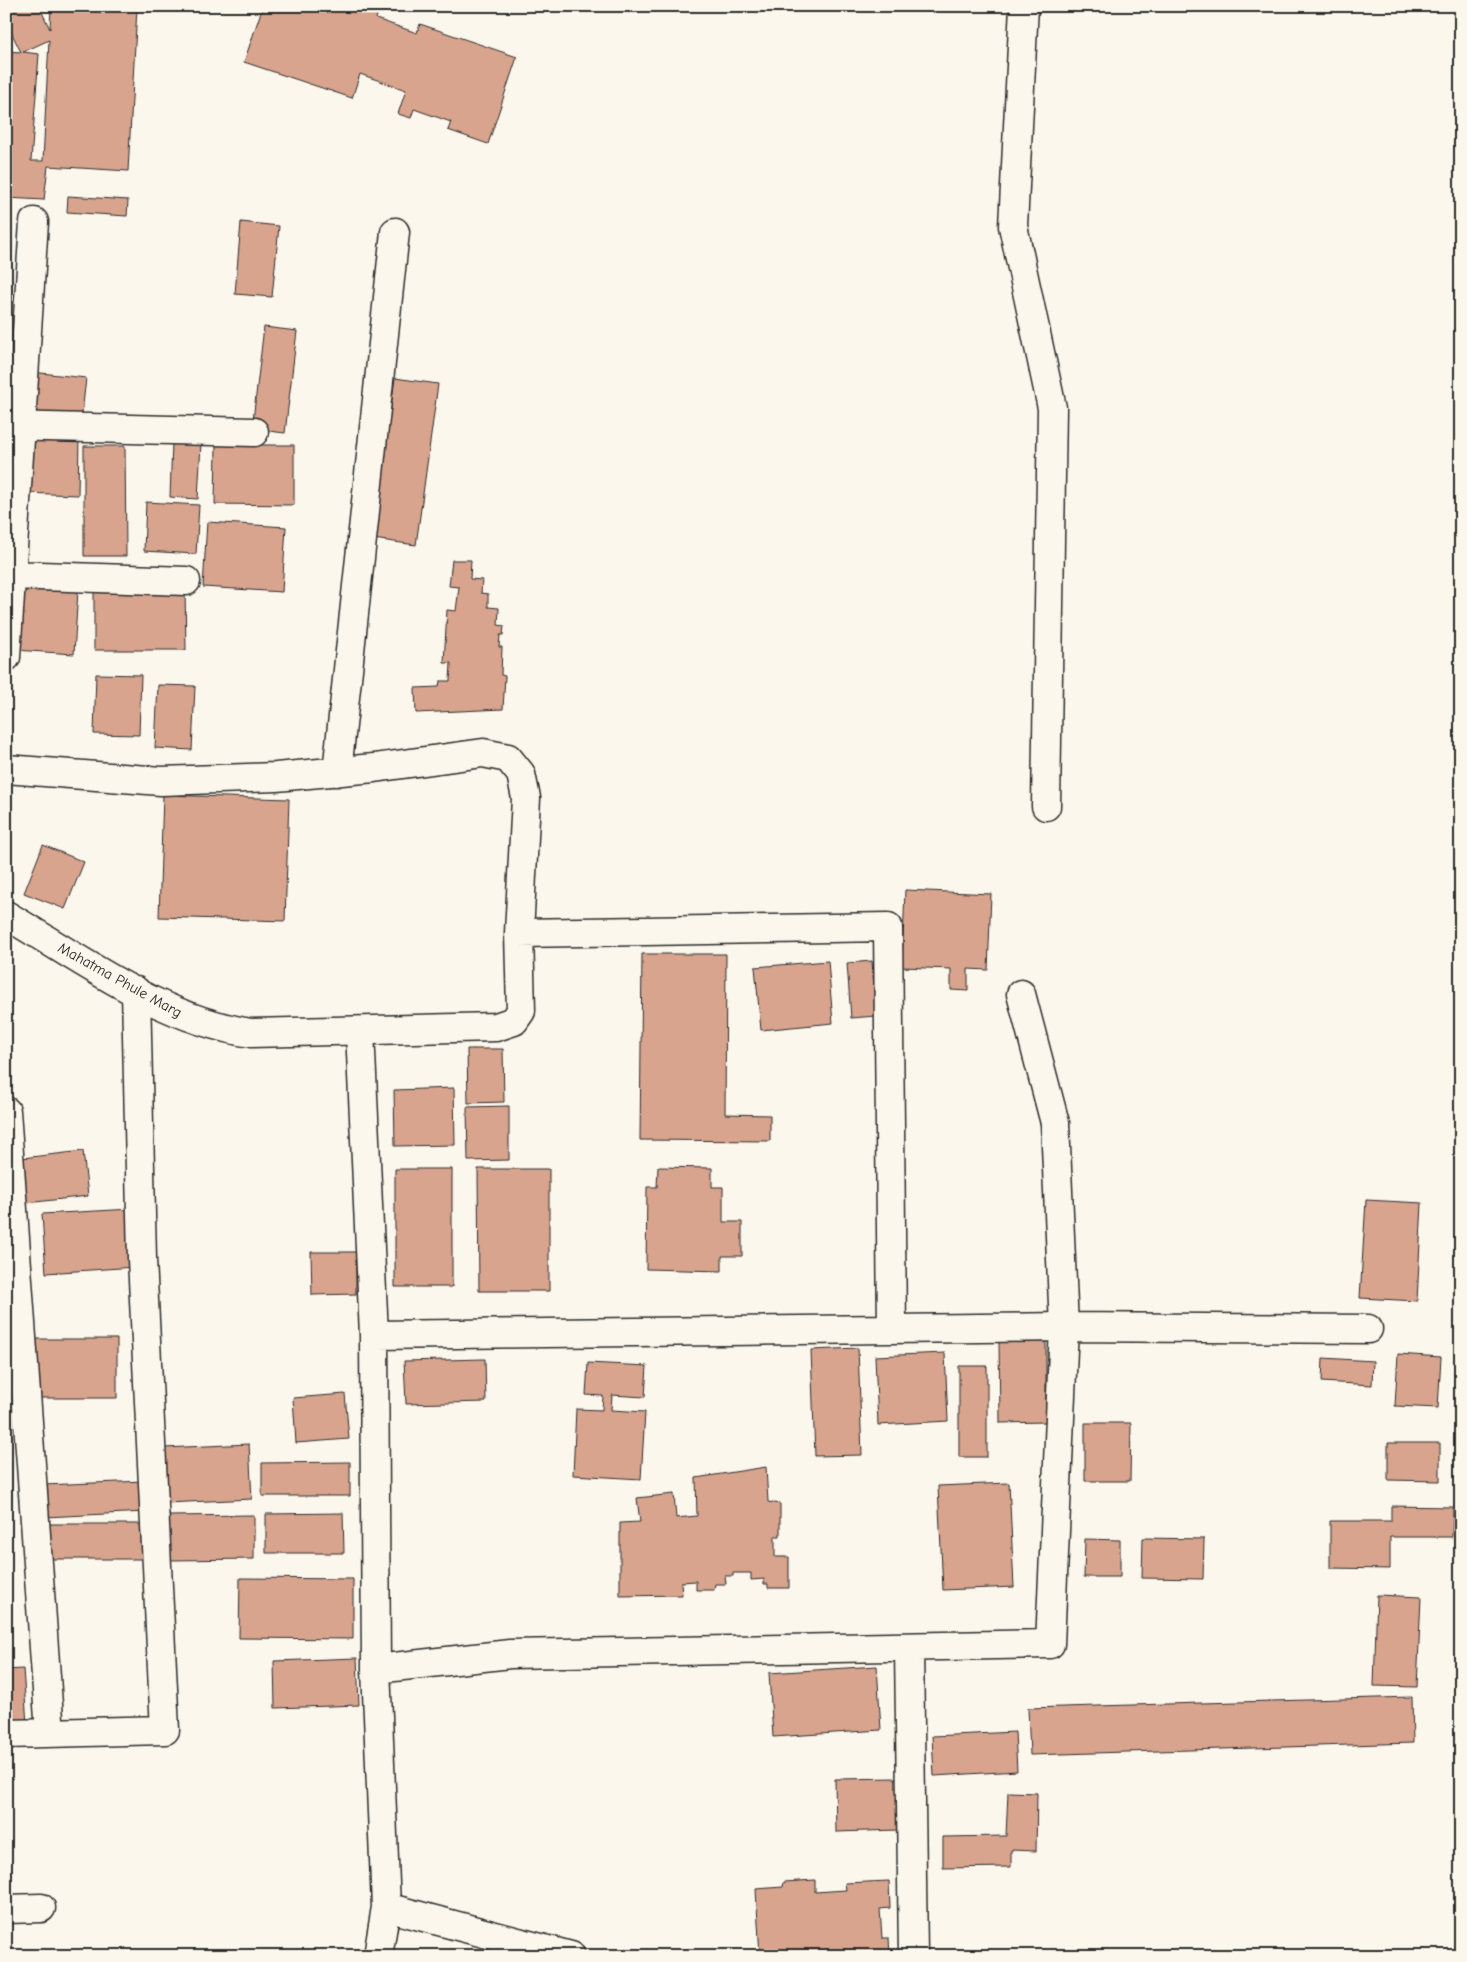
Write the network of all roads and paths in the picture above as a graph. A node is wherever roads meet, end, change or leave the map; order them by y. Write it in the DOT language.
graph roads {
  1 [pos="1024,6"];
  2 [pos="34,222"];
  3 [pos="395,232"];
  4 [pos="13,427"];
  5 [pos="254,432"];
  6 [pos="11,575"];
  7 [pos="186,581"];
  8 [pos="7,616"];
  9 [pos="6,657"];
  10 [pos="6,769"];
  11 [pos="337,772"];
  12 [pos="1046,806"];
  13 [pos="6,915"];
  14 [pos="520,933"];
  15 [pos="136,991"];
  16 [pos="1021,994"];
  17 [pos="360,1031"];
  18 [pos="6,1110"];
  19 [pos="1064,1327"];
  20 [pos="892,1329"];
  21 [pos="1368,1329"];
  22 [pos="374,1335"];
  23 [pos="909,1648"];
  24 [pos="376,1669"];
  25 [pos="50,1733"];
  26 [pos="6,1734"];
  27 [pos="386,1907"];
  28 [pos="41,1908"];
  29 [pos="6,1909"];
  30 [pos="378,1956"];
  31 [pos="570,1956"];
  32 [pos="913,1956"];
  1 -- 12 [label="street"];
  2 -- 4 [label="street"];
  3 -- 11 [label="street"];
  4 -- 5 [label="street"];
  4 -- 6 [label="street"];
  6 -- 7 [label="street"];
  6 -- 8 [label="street"];
  8 -- 9 [label="street"];
  10 -- 11 [label="street, Mahatma Phule Marg"];
  11 -- 14 [label="street, Mahatma Phule Marg"];
  13 -- 15 [label="street, Mahatma Phule Marg"];
  14 -- 17 [label="street, Mahatma Phule Marg"];
  14 -- 20 [label="street"];
  15 -- 17 [label="street, Mahatma Phule Marg"];
  15 -- 25 [label="street"];
  16 -- 19 [label="street"];
  17 -- 22 [label="street"];
  18 -- 25 [label="street"];
  19 -- 20 [label="street"];
  19 -- 21 [label="street"];
  19 -- 23 [label="street"];
  20 -- 22 [label="street"];
  22 -- 24 [label="street"];
  23 -- 24 [label="street"];
  23 -- 32 [label="street"];
  24 -- 27 [label="street"];
  25 -- 26 [label="street"];
  27 -- 30 [label="street"];
  27 -- 31 [label="street"];
  28 -- 29 [label="street"];
}
